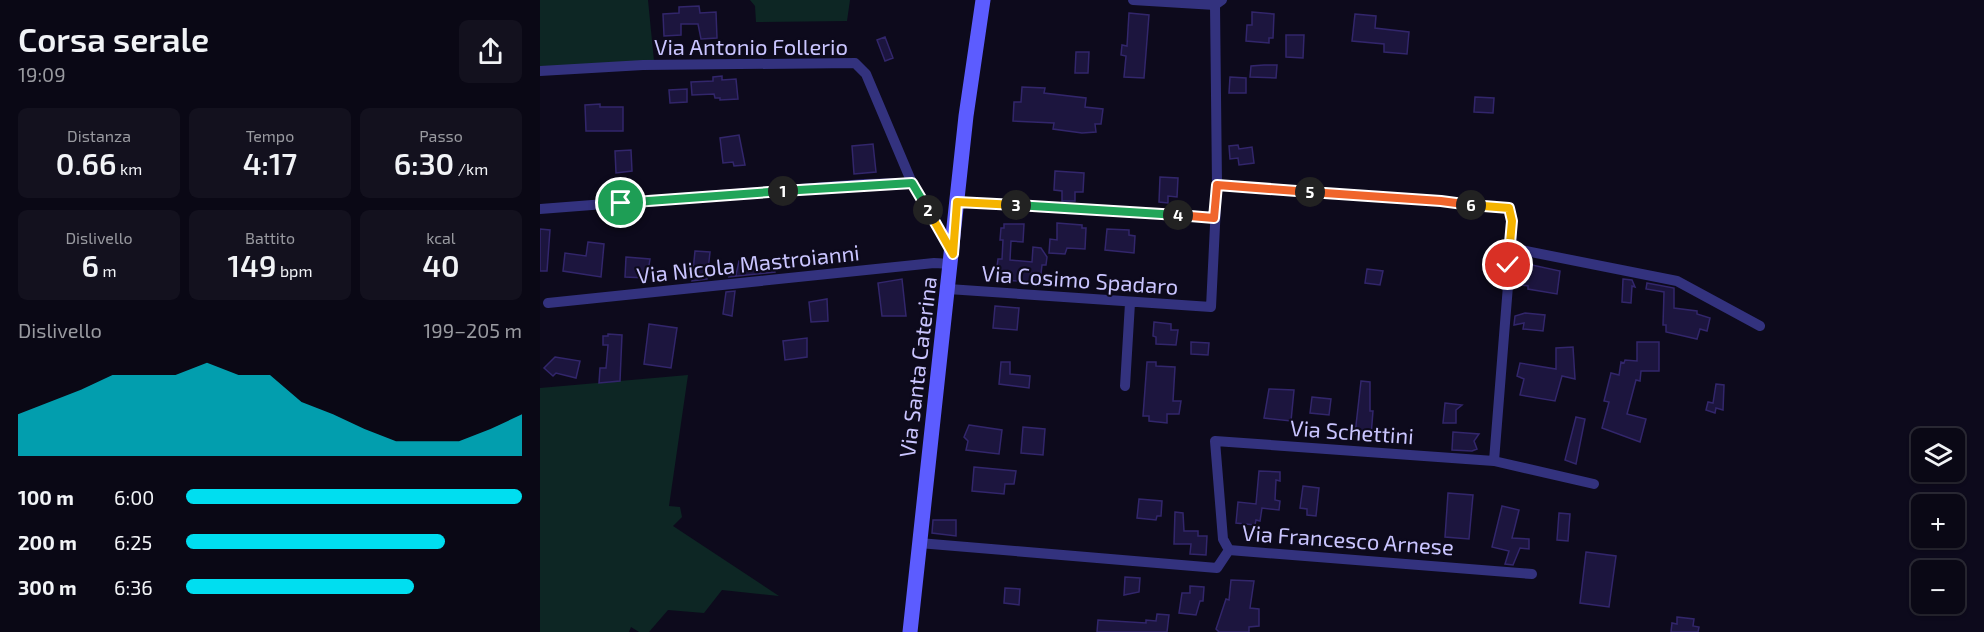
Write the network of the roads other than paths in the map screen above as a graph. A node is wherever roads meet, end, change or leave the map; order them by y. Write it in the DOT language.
graph roads {
  1 [pos="983,0"];
  2 [pos="1133,0"];
  3 [pos="1219,3"];
  4 [pos="540,71"];
  5 [pos="912,183"];
  6 [pos="1217,185"];
  7 [pos="957,202"];
  8 [pos="540,209"];
  9 [pos="1214,218"];
  10 [pos="1511,248"];
  11 [pos="953,259"];
  12 [pos="948,289"];
  13 [pos="548,303"];
  14 [pos="1130,303"];
  15 [pos="1760,326"];
  16 [pos="1125,386"];
  17 [pos="1494,461"];
  18 [pos="1594,484"];
  19 [pos="919,543"];
  20 [pos="1229,550"];
  21 [pos="1532,574"];
  22 [pos="910,632"];
  1 -- 7 [label="street, Via Santa Caterina"];
  2 -- 3 [label="street"];
  3 -- 6 [label="street"];
  4 -- 5 [label="street, Via Antonio Follerio"];
  5 -- 8 [label="street"];
  5 -- 11 [label="street, Via Antonio Follerio"];
  6 -- 9 [label="street"];
  6 -- 10 [label="street"];
  7 -- 9 [label="street"];
  7 -- 11 [label="street, Via Santa Caterina"];
  9 -- 14 [label="street, Via Cosimo Spadaro"];
  10 -- 15 [label="street"];
  10 -- 17 [label="street"];
  11 -- 12 [label="street, Via Santa Caterina"];
  11 -- 13 [label="street, Via Nicola Mastroianni"];
  12 -- 14 [label="street, Via Cosimo Spadaro"];
  12 -- 19 [label="street, Via Santa Caterina"];
  14 -- 16 [label="street"];
  17 -- 18 [label="street, Via Schettini"];
  17 -- 20 [label="street, Via Schettini"];
  19 -- 20 [label="street, Via Francesco Arnese"];
  19 -- 22 [label="street, Via Santa Caterina"];
  20 -- 21 [label="street, Via Francesco Arnese"];
}
